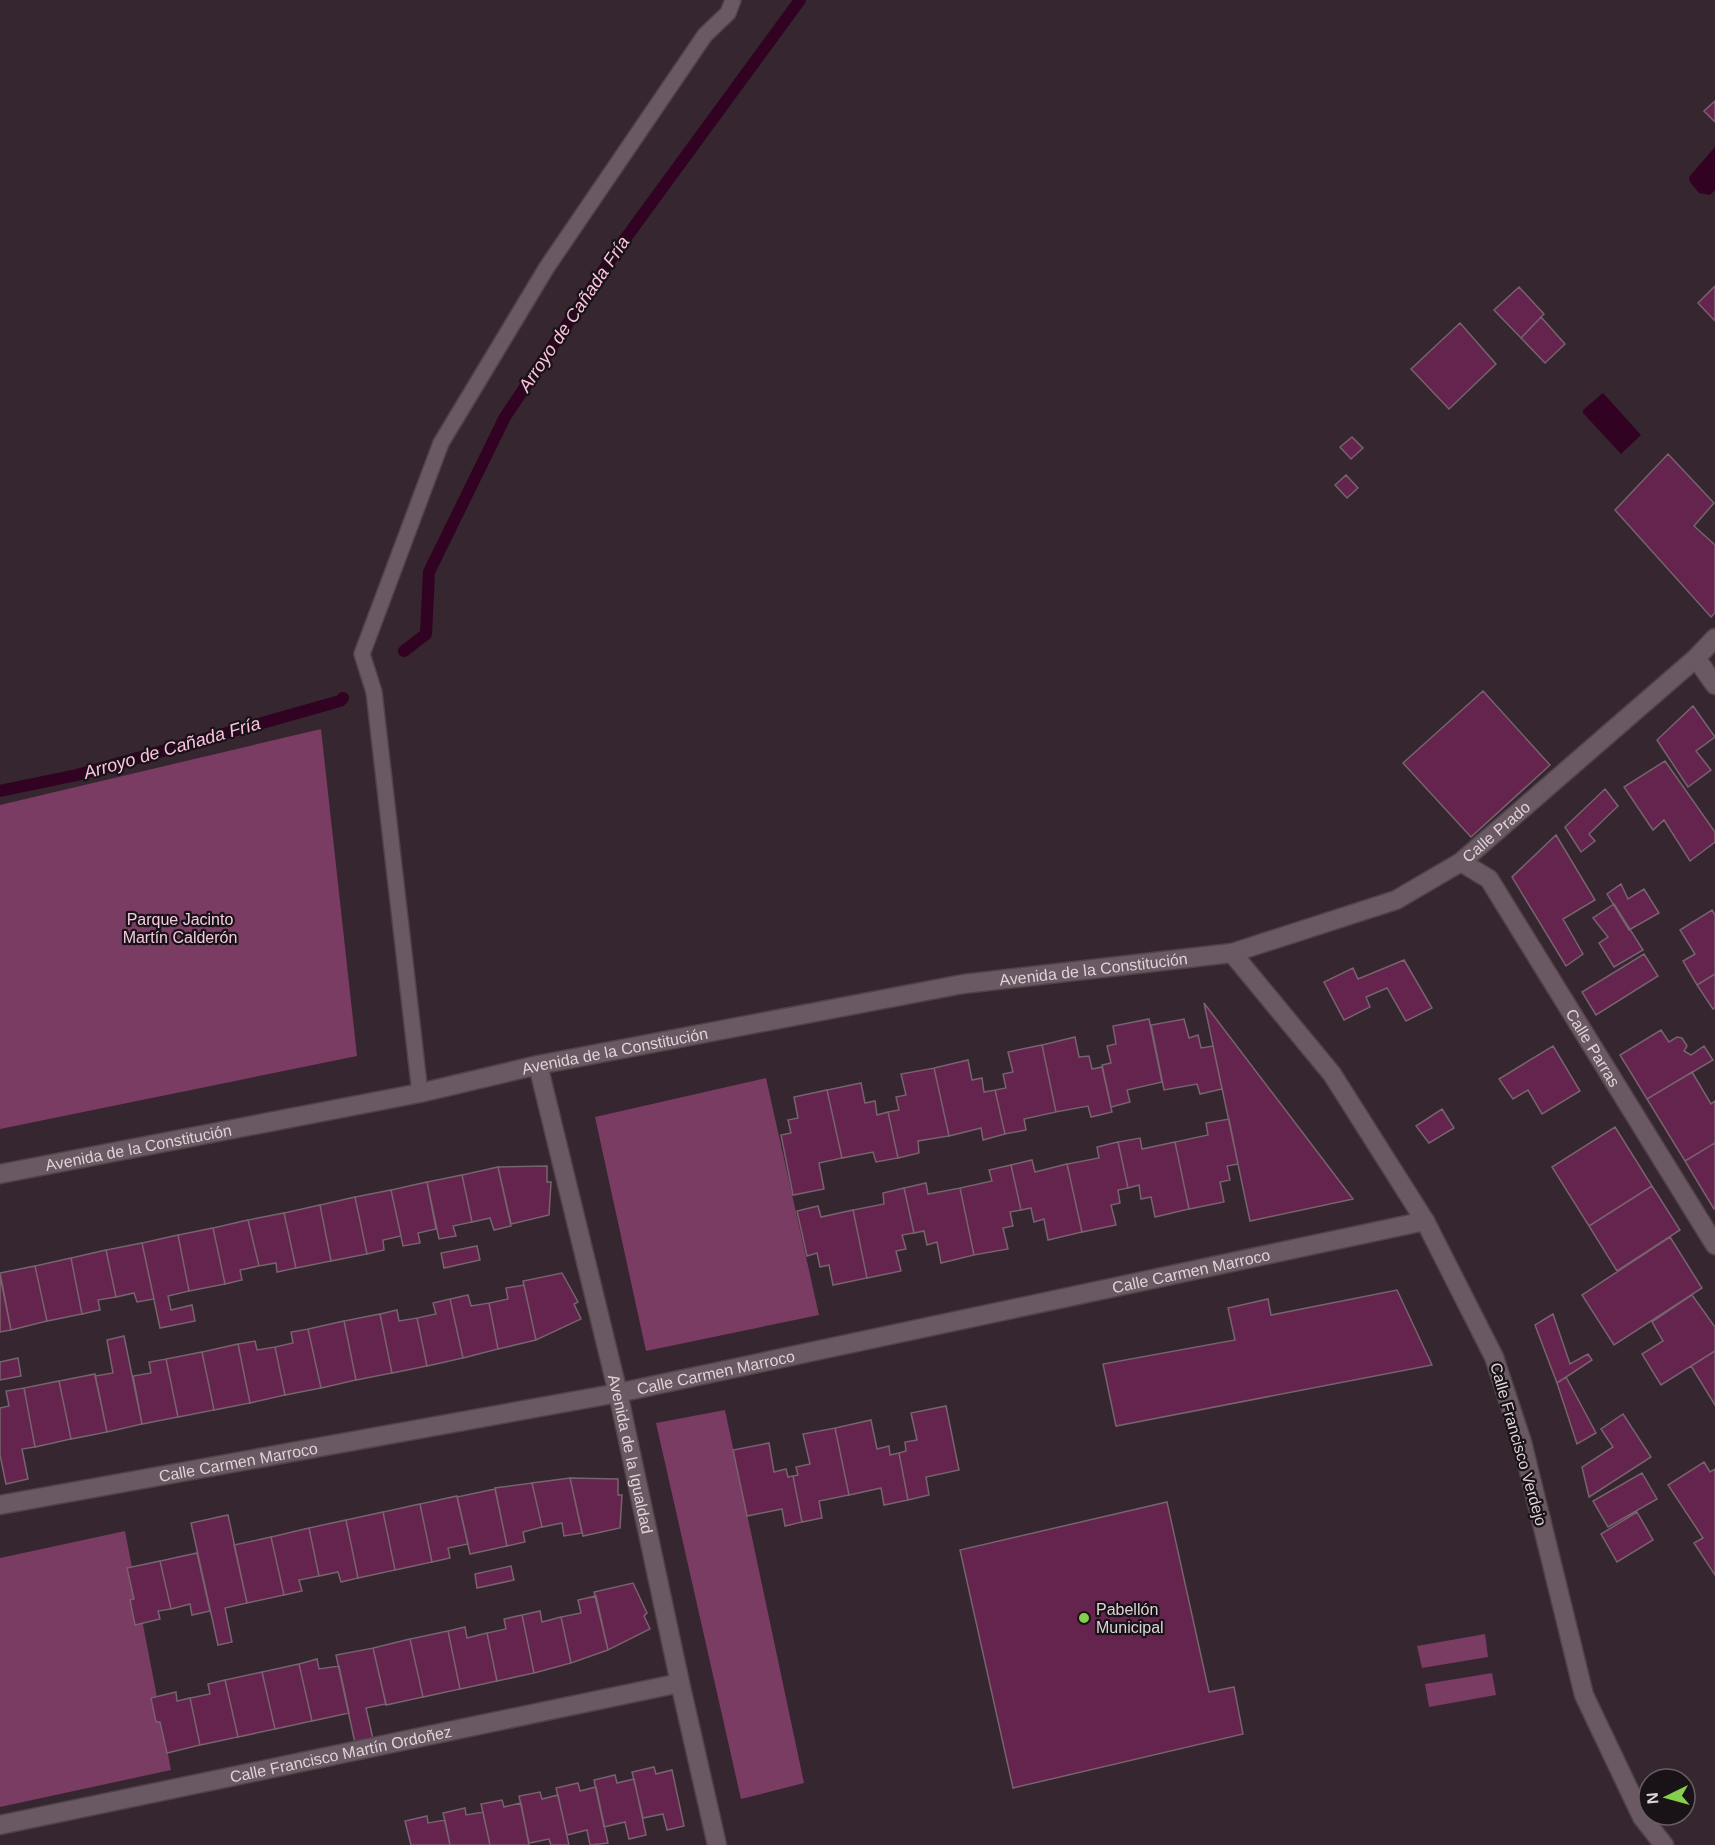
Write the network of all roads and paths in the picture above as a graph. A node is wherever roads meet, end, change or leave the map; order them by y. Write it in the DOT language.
graph roads {
  1 [pos="733,0"];
  2 [pos="1715,638"];
  3 [pos="1696,658"];
  4 [pos="1715,685"];
  5 [pos="1461,862"];
  6 [pos="1232,953"];
  7 [pos="538,1065"];
  8 [pos="420,1093"];
  9 [pos="0,1174"];
  10 [pos="1425,1221"];
  11 [pos="1715,1245"];
  12 [pos="618,1393"];
  13 [pos="0,1505"];
  14 [pos="680,1683"];
  15 [pos="0,1825"];
  16 [pos="717,1845"];
  17 [pos="1664,1845"];
  1 -- 8 [label="lane"];
  2 -- 3 [label="street, Calle Prado"];
  3 -- 4 [label="street"];
  3 -- 5 [label="street, Calle Prado"];
  5 -- 6 [label="street, Calle Prado"];
  5 -- 11 [label="street, Calle Parras"];
  6 -- 7 [label="street, Avenida de la Constitución"];
  6 -- 10 [label="street, Calle Francisco Verdejo"];
  7 -- 8 [label="street, Avenida de la Constitución"];
  7 -- 12 [label="street, Avenida de la Igualdad"];
  8 -- 9 [label="street, Avenida de la Constitución"];
  10 -- 12 [label="street, Calle Carmen Marroco"];
  10 -- 17 [label="street, Calle Francisco Verdejo"];
  12 -- 13 [label="street, Calle Carmen Marroco"];
  12 -- 14 [label="street, Avenida de la Igualdad"];
  14 -- 15 [label="street, Calle Francisco Martín Ordoñez"];
  14 -- 16 [label="street, Avenida de la Igualdad"];
}
